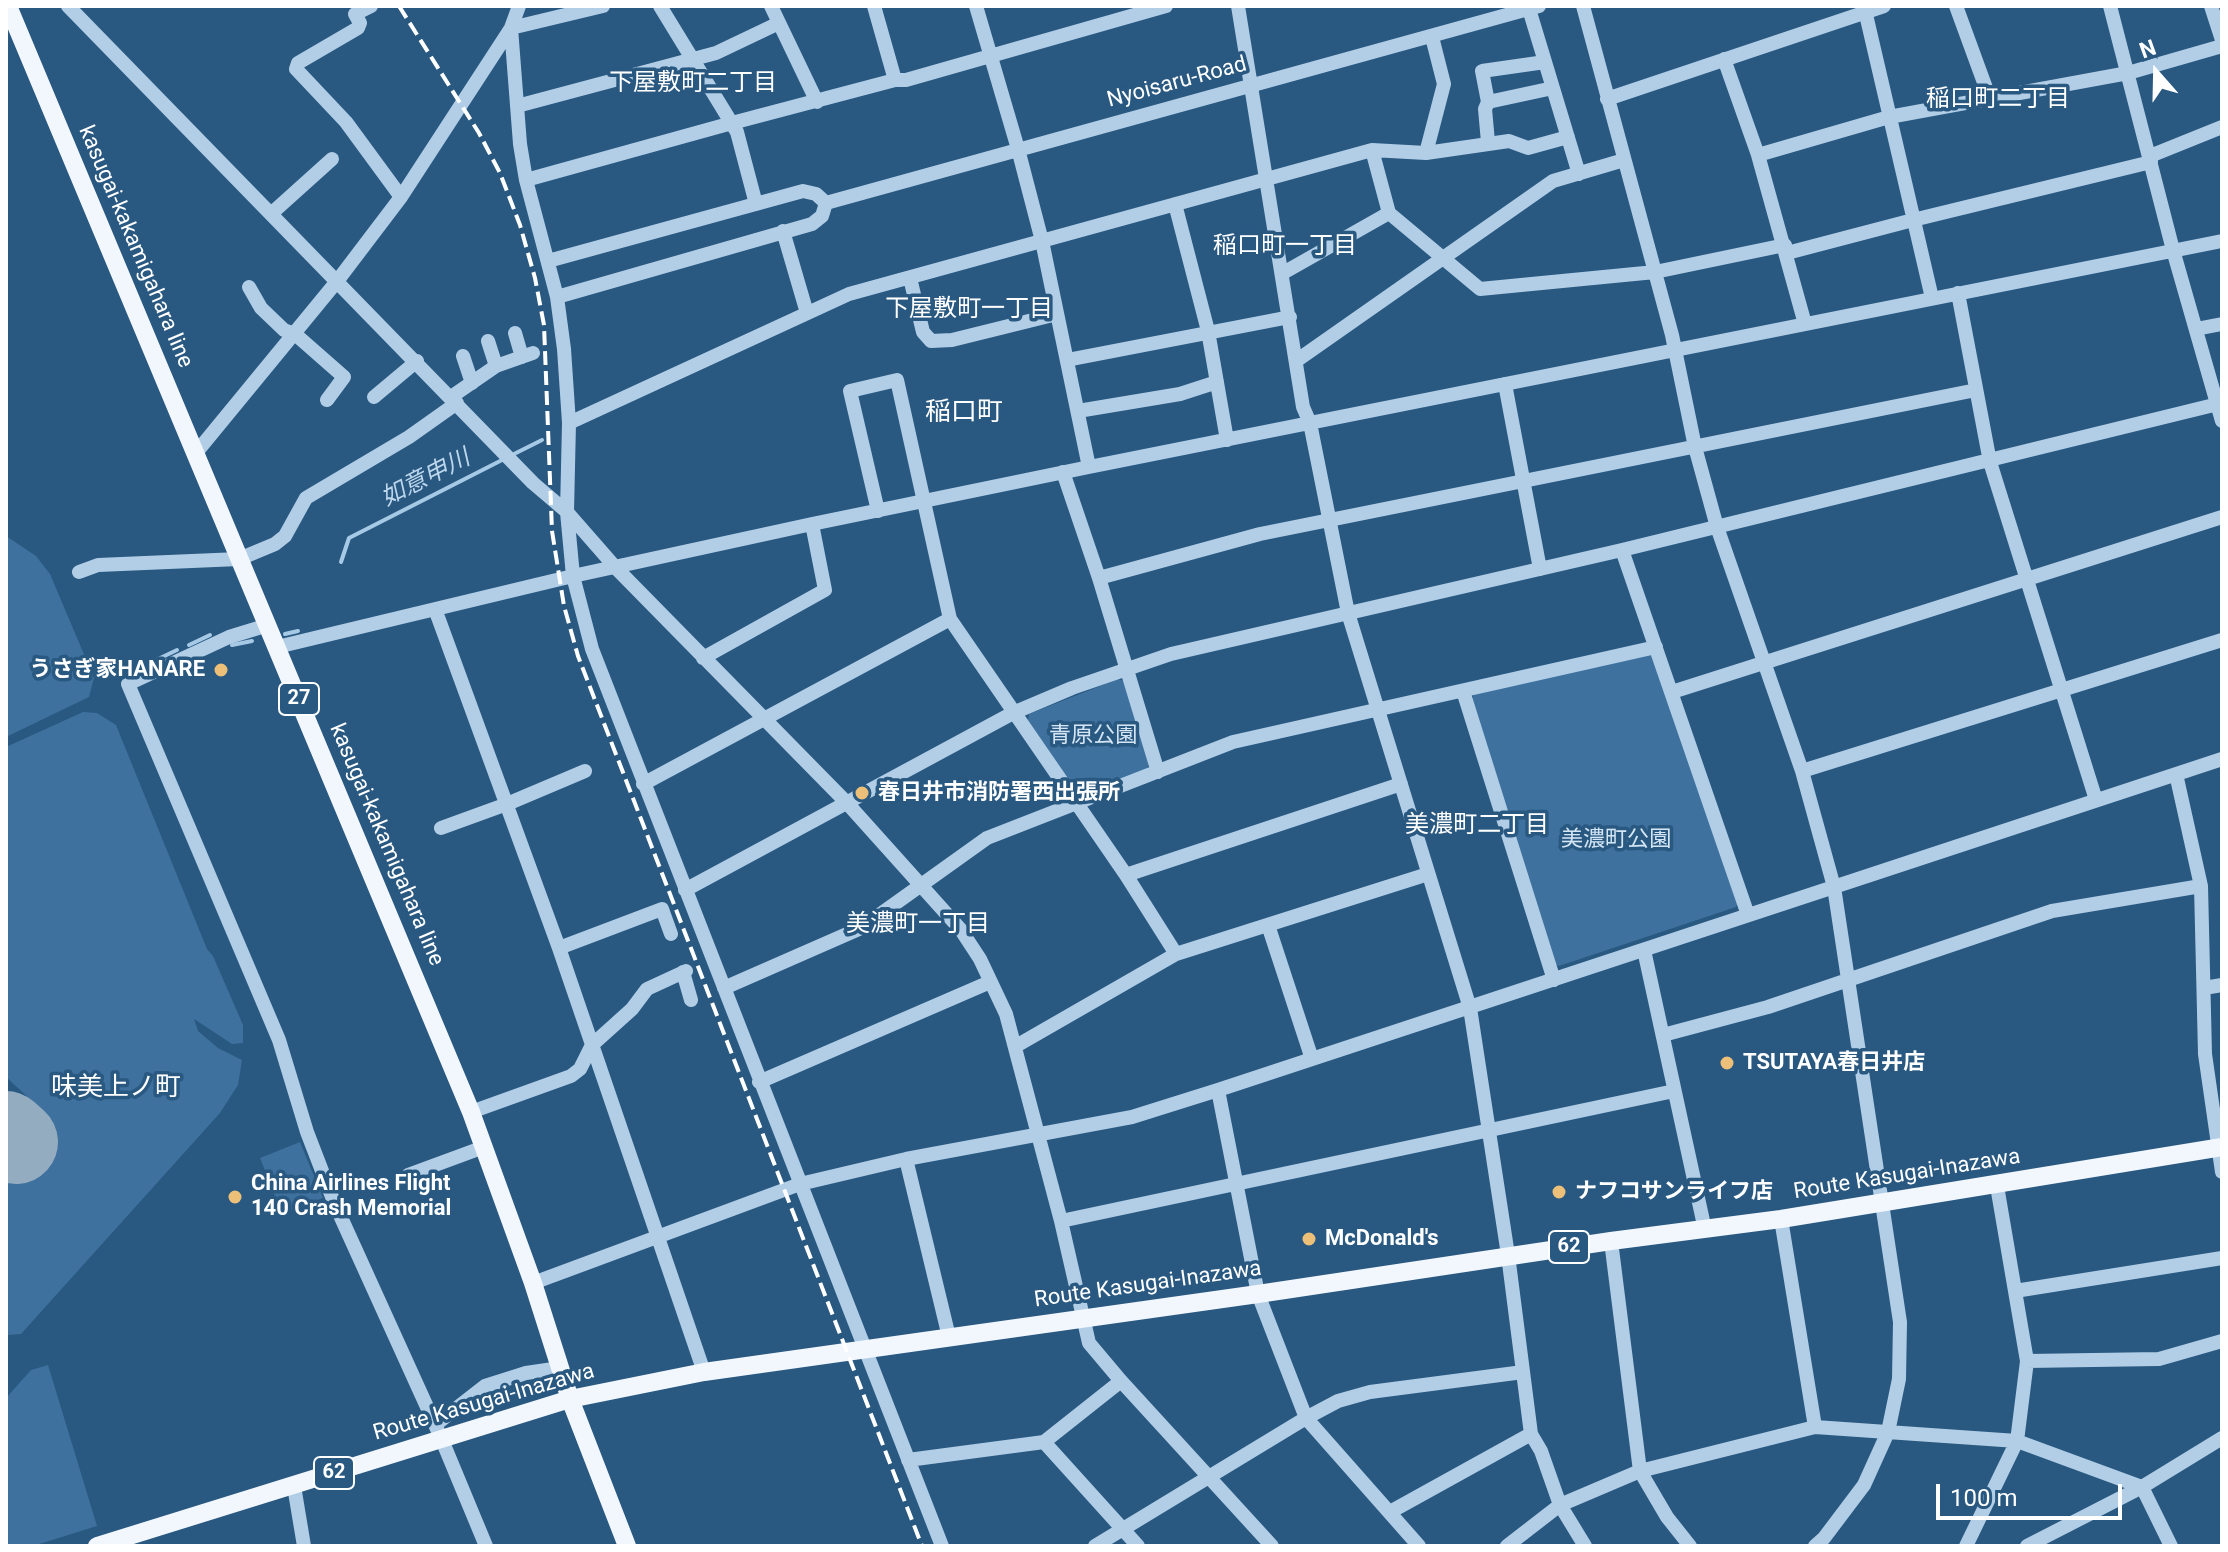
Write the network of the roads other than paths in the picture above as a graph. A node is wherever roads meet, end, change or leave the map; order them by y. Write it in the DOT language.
graph roads {
  1 [pos="8,6"];
  2 [pos="68,6"];
  3 [pos="371,6"];
  4 [pos="519,6"];
  5 [pos="603,6"];
  6 [pos="660,6"];
  7 [pos="771,6"];
  8 [pos="874,6"];
  9 [pos="976,6"];
  10 [pos="1166,6"];
  11 [pos="1238,6"];
  12 [pos="1583,6"];
  13 [pos="1884,6"];
  14 [pos="1956,6"];
  15 [pos="2211,6"];
  16 [pos="1534,7"];
  17 [pos="2113,7"];
  18 [pos="1865,9"];
  19 [pos="353,10"];
  20 [pos="779,23"];
  21 [pos="511,28"];
  22 [pos="1432,37"];
  23 [pos="2222,43"];
  24 [pos="991,55"];
  25 [pos="1724,59"];
  26 [pos="693,60"];
  27 [pos="1545,62"];
  28 [pos="2128,73"];
  29 [pos="895,80"];
  30 [pos="1252,85"];
  31 [pos="1553,88"];
  32 [pos="1607,99"];
  33 [pos="1990,99"];
  34 [pos="817,102"];
  35 [pos="1488,102"];
  36 [pos="517,106"];
  37 [pos="1889,117"];
  38 [pos="732,123"];
  39 [pos="2221,132"];
  40 [pos="1568,137"];
  41 [pos="1488,142"];
  42 [pos="1018,149"];
  43 [pos="1372,150"];
  44 [pos="1426,153"];
  45 [pos="1758,155"];
  46 [pos="332,159"];
  47 [pos="2150,159"];
  48 [pos="1624,160"];
  49 [pos="1579,174"];
  50 [pos="1266,179"];
  51 [pos="526,180"];
  52 [pos="401,197"];
  53 [pos="826,203"];
  54 [pos="756,204"];
  55 [pos="1175,204"];
  56 [pos="272,213"];
  57 [pos="1389,213"];
  58 [pos="1913,220"];
  59 [pos="783,231"];
  60 [pos="1042,241"];
  61 [pos="2222,241"];
  62 [pos="1786,249"];
  63 [pos="2173,250"];
  64 [pos="1444,258"];
  65 [pos="548,261"];
  66 [pos="1655,272"];
  67 [pos="1283,273"];
  68 [pos="910,278"];
  69 [pos="338,280"];
  70 [pos="249,287"];
  71 [pos="1958,293"];
  72 [pos="557,297"];
  73 [pos="1932,298"];
  74 [pos="807,313"];
  75 [pos="1057,314"];
  76 [pos="1290,317"];
  77 [pos="1805,324"];
  78 [pos="2222,324"];
  79 [pos="2196,329"];
  80 [pos="1208,331"];
  81 [pos="515,333"];
  82 [pos="295,334"];
  83 [pos="488,341"];
  84 [pos="1675,350"];
  85 [pos="463,356"];
  86 [pos="1067,360"];
  87 [pos="417,361"];
  88 [pos="1296,361"];
  89 [pos="496,366"];
  90 [pos="1217,382"];
  91 [pos="472,383"];
  92 [pos="1505,384"];
  93 [pos="1976,390"];
  94 [pos="374,397"];
  95 [pos="327,400"];
  96 [pos="454,400"];
  97 [pos="2220,404"];
  98 [pos="1078,411"];
  99 [pos="2222,421"];
  100 [pos="569,423"];
  101 [pos="1310,423"];
  102 [pos="1227,440"];
  103 [pos="1695,447"];
  104 [pos="195,454"];
  105 [pos="1990,462"];
  106 [pos="1089,467"];
  107 [pos="1063,472"];
  108 [pos="1524,482"];
  109 [pos="925,502"];
  110 [pos="878,511"];
  111 [pos="567,512"];
  112 [pos="2222,517"];
  113 [pos="1328,521"];
  114 [pos="812,524"];
  115 [pos="1717,527"];
  116 [pos="1622,550"];
  117 [pos="239,559"];
  118 [pos="616,568"];
  119 [pos="1540,569"];
  120 [pos="79,572"];
  121 [pos="573,576"];
  122 [pos="1099,578"];
  123 [pos="2026,578"];
  124 [pos="435,609"];
  125 [pos="1348,613"];
  126 [pos="950,619"];
  127 [pos="268,625"];
  128 [pos="2222,640"];
  129 [pos="277,647"];
  130 [pos="1656,647"];
  131 [pos="703,658"];
  132 [pos="1763,661"];
  133 [pos="1126,668"];
  134 [pos="1463,691"];
  135 [pos="2060,691"];
  136 [pos="1672,692"];
  137 [pos="1378,710"];
  138 [pos="1013,713"];
  139 [pos="764,721"];
  140 [pos="2222,759"];
  141 [pos="585,771"];
  142 [pos="1802,771"];
  143 [pos="1158,772"];
  144 [pos="2176,774"];
  145 [pos="643,784"];
  146 [pos="1401,784"];
  147 [pos="2096,800"];
  148 [pos="847,803"];
  149 [pos="507,804"];
  150 [pos="1076,804"];
  151 [pos="441,828"];
  152 [pos="1428,874"];
  153 [pos="1126,875"];
  154 [pos="922,885"];
  155 [pos="2201,886"];
  156 [pos="1834,887"];
  157 [pos="685,890"];
  158 [pos="1748,915"];
  159 [pos="1268,925"];
  160 [pos="671,934"];
  161 [pos="559,948"];
  162 [pos="1644,950"];
  163 [pos="1176,954"];
  164 [pos="1554,980"];
  165 [pos="1848,981"];
  166 [pos="990,982"];
  167 [pos="2222,985"];
  168 [pos="724,988"];
  169 [pos="2204,988"];
  170 [pos="691,1000"];
  171 [pos="1470,1008"];
  172 [pos="1663,1035"];
  173 [pos="592,1045"];
  174 [pos="1016,1046"];
  175 [pos="1312,1059"];
  176 [pos="759,1082"];
  177 [pos="1218,1090"];
  178 [pos="1674,1091"];
  179 [pos="471,1112"];
  180 [pos="1489,1130"];
  181 [pos="1037,1136"];
  182 [pos="484,1147"];
  183 [pos="2220,1147"];
  184 [pos="906,1159"];
  185 [pos="2222,1172"];
  186 [pos="408,1175"];
  187 [pos="800,1184"];
  188 [pos="1236,1185"];
  189 [pos="1997,1186"];
  190 [pos="1881,1204"];
  191 [pos="1781,1219"];
  192 [pos="1061,1221"];
  193 [pos="1705,1230"];
  194 [pos="657,1236"];
  195 [pos="1611,1241"];
  196 [pos="1508,1255"];
  197 [pos="2222,1258"];
  198 [pos="533,1283"];
  199 [pos="2015,1291"];
  200 [pos="1258,1294"];
  201 [pos="1083,1319"];
  202 [pos="949,1337"];
  203 [pos="2222,1341"];
  204 [pos="863,1349"];
  205 [pos="2027,1361"];
  206 [pos="560,1368"];
  207 [pos="704,1372"];
  208 [pos="1523,1372"];
  209 [pos="1121,1381"];
  210 [pos="570,1399"];
  211 [pos="1306,1418"];
  212 [pos="1815,1427"];
  213 [pos="438,1432"];
  214 [pos="1888,1432"];
  215 [pos="1531,1434"];
  216 [pos="2017,1441"];
  217 [pos="1044,1442"];
  218 [pos="2220,1445"];
  219 [pos="908,1460"];
  220 [pos="1640,1471"];
  221 [pos="1209,1477"];
  222 [pos="294,1486"];
  223 [pos="2142,1487"];
  224 [pos="1560,1505"];
  225 [pos="1390,1512"];
  226 [pos="1123,1529"];
  227 [pos="140,1540"];
  228 [pos="1825,1543"];
  229 [pos="97,1546"];
  230 [pos="304,1546"];
  231 [pos="486,1546"];
  232 [pos="627,1546"];
  233 [pos="942,1546"];
  234 [pos="1095,1546"];
  235 [pos="1138,1546"];
  236 [pos="1272,1546"];
  237 [pos="1419,1546"];
  238 [pos="1507,1546"];
  239 [pos="1585,1546"];
  240 [pos="1690,1546"];
  241 [pos="1966,1546"];
  242 [pos="2027,1546"];
  243 [pos="2171,1546"];
  1 -- 104 [label="main road, kasugai-kakamigahara line / 27"];
  2 -- 56 [label="street"];
  3 -- 19 [label="street"];
  4 -- 21 [label="street"];
  5 -- 21 [label="street"];
  6 -- 26 [label="street"];
  7 -- 20 [label="street"];
  8 -- 29 [label="street"];
  9 -- 24 [label="street"];
  10 -- 24 [label="street"];
  11 -- 30 [label="street"];
  12 -- 32 [label="street"];
  13 -- 18 [label="street"];
  14 -- 33 [label="street"];
  15 -- 23 [label="street"];
  16 -- 22 [label="street, Nyoisaru-Road"];
  16 -- 27 [label="street"];
  17 -- 28 [label="street"];
  18 -- 25 [label="street"];
  18 -- 37 [label="street"];
  19 -- 52 [label="street"];
  20 -- 26 [label="street"];
  20 -- 34 [label="street"];
  21 -- 36 [label="street"];
  21 -- 52 [label="street"];
  22 -- 30 [label="street, Nyoisaru-Road"];
  22 -- 44 [label="street"];
  23 -- 28 [label="street"];
  24 -- 29 [label="street"];
  24 -- 42 [label="street"];
  25 -- 32 [label="street"];
  25 -- 45 [label="street"];
  26 -- 36 [label="street"];
  26 -- 38 [label="street"];
  27 -- 31 [label="street"];
  27 -- 35 [label="street"];
  28 -- 33 [label="street"];
  28 -- 47 [label="street"];
  29 -- 34 [label="street"];
  30 -- 42 [label="street, Nyoisaru-Road"];
  30 -- 50 [label="street"];
  31 -- 35 [label="street"];
  31 -- 40 [label="street"];
  32 -- 48 [label="street"];
  33 -- 37 [label="street"];
  34 -- 38 [label="street"];
  35 -- 41 [label="street"];
  36 -- 51 [label="street"];
  37 -- 45 [label="street"];
  37 -- 58 [label="street"];
  38 -- 51 [label="street"];
  38 -- 54 [label="street"];
  39 -- 47 [label="street"];
  40 -- 41 [label="street"];
  40 -- 49 [label="street"];
  41 -- 44 [label="street"];
  42 -- 53 [label="street, Nyoisaru-Road"];
  42 -- 60 [label="street"];
  43 -- 44 [label="street"];
  43 -- 50 [label="street"];
  43 -- 57 [label="street"];
  45 -- 62 [label="street"];
  46 -- 56 [label="street"];
  47 -- 58 [label="street"];
  47 -- 63 [label="street"];
  48 -- 49 [label="street"];
  48 -- 66 [label="street"];
  49 -- 64 [label="street"];
  50 -- 55 [label="street"];
  50 -- 67 [label="street"];
  51 -- 65 [label="street"];
  52 -- 69 [label="street"];
  53 -- 54 [label="street"];
  53 -- 59 [label="street"];
  54 -- 65 [label="street"];
  55 -- 60 [label="street"];
  55 -- 80 [label="street"];
  56 -- 69 [label="street"];
  57 -- 64 [label="street"];
  57 -- 67 [label="street"];
  58 -- 62 [label="street"];
  58 -- 73 [label="street"];
  59 -- 72 [label="street"];
  59 -- 74 [label="street"];
  60 -- 68 [label="street"];
  60 -- 75 [label="street"];
  61 -- 63 [label="street"];
  62 -- 66 [label="street"];
  62 -- 77 [label="street"];
  63 -- 71 [label="street"];
  63 -- 79 [label="street"];
  64 -- 66 [label="street"];
  64 -- 88 [label="street"];
  65 -- 72 [label="street"];
  66 -- 84 [label="street"];
  67 -- 76 [label="street"];
  68 -- 74 [label="street"];
  68 -- 75 [label="street"];
  69 -- 82 [label="street"];
  69 -- 87 [label="street"];
  70 -- 82 [label="street"];
  71 -- 73 [label="street"];
  71 -- 93 [label="street"];
  72 -- 100 [label="street"];
  73 -- 77 [label="street"];
  74 -- 100 [label="street"];
  75 -- 86 [label="street"];
  76 -- 80 [label="street"];
  76 -- 88 [label="street"];
  77 -- 84 [label="street"];
  78 -- 79 [label="street"];
  79 -- 97 [label="street"];
  80 -- 86 [label="street"];
  80 -- 90 [label="street"];
  81 -- 89 [label="street"];
  82 -- 95 [label="street"];
  82 -- 104 [label="street"];
  83 -- 89 [label="street"];
  84 -- 92 [label="street"];
  84 -- 103 [label="street"];
  85 -- 91 [label="street"];
  86 -- 98 [label="street"];
  87 -- 94 [label="street"];
  87 -- 96 [label="street"];
  88 -- 101 [label="street"];
  89 -- 91 [label="street"];
  90 -- 98 [label="street"];
  90 -- 102 [label="street"];
  91 -- 96 [label="street"];
  92 -- 101 [label="street"];
  92 -- 108 [label="street"];
  93 -- 103 [label="street"];
  93 -- 105 [label="street"];
  96 -- 111 [label="street"];
  96 -- 117 [label="street"];
  97 -- 99 [label="street"];
  97 -- 105 [label="street"];
  98 -- 106 [label="street"];
  100 -- 111 [label="street"];
  101 -- 102 [label="street"];
  101 -- 113 [label="street"];
  102 -- 106 [label="street"];
  103 -- 108 [label="street"];
  103 -- 115 [label="street"];
  104 -- 117 [label="main road, kasugai-kakamigahara line / 27"];
  105 -- 115 [label="street"];
  105 -- 123 [label="street"];
  106 -- 107 [label="street"];
  107 -- 109 [label="street"];
  107 -- 122 [label="street"];
  108 -- 113 [label="street"];
  108 -- 119 [label="street"];
  109 -- 110 [label="street"];
  109 -- 110 [label="street"];
  109 -- 126 [label="street"];
  110 -- 114 [label="street"];
  111 -- 118 [label="street"];
  111 -- 121 [label="street"];
  112 -- 123 [label="street"];
  113 -- 122 [label="street"];
  113 -- 125 [label="street"];
  114 -- 118 [label="street"];
  114 -- 131 [label="street"];
  115 -- 116 [label="street"];
  115 -- 132 [label="street"];
  116 -- 119 [label="street"];
  116 -- 130 [label="street"];
  117 -- 120 [label="street"];
  117 -- 127 [label="main road, kasugai-kakamigahara line / 27"];
  118 -- 121 [label="street"];
  118 -- 131 [label="street"];
  119 -- 125 [label="street"];
  121 -- 124 [label="street"];
  121 -- 145 [label="street"];
  122 -- 133 [label="street"];
  123 -- 132 [label="street"];
  123 -- 135 [label="street"];
  124 -- 129 [label="street"];
  124 -- 149 [label="street"];
  125 -- 133 [label="street"];
  125 -- 137 [label="street"];
  126 -- 138 [label="street"];
  126 -- 139 [label="street"];
  127 -- 129 [label="main road, kasugai-kakamigahara line / 27"];
  127 -- 213 [label="street"];
  128 -- 135 [label="street"];
  129 -- 179 [label="main road, kasugai-kakamigahara line / 27"];
  130 -- 134 [label="street"];
  130 -- 136 [label="street"];
  131 -- 139 [label="street"];
  132 -- 136 [label="street"];
  132 -- 142 [label="street"];
  133 -- 138 [label="street"];
  133 -- 143 [label="street"];
  134 -- 137 [label="street"];
  134 -- 164 [label="street"];
  135 -- 142 [label="street"];
  135 -- 147 [label="street"];
  136 -- 158 [label="street"];
  137 -- 143 [label="street"];
  137 -- 146 [label="street"];
  138 -- 148 [label="street"];
  138 -- 150 [label="street"];
  139 -- 145 [label="street"];
  139 -- 148 [label="street"];
  140 -- 144 [label="street"];
  141 -- 149 [label="street"];
  142 -- 156 [label="street"];
  143 -- 150 [label="street"];
  144 -- 147 [label="street"];
  144 -- 155 [label="street"];
  145 -- 157 [label="street"];
  146 -- 152 [label="street"];
  146 -- 153 [label="street"];
  147 -- 156 [label="street"];
  148 -- 154 [label="street"];
  148 -- 157 [label="street"];
  149 -- 151 [label="street"];
  149 -- 161 [label="street"];
  150 -- 153 [label="street"];
  150 -- 154 [label="street"];
  152 -- 159 [label="street"];
  152 -- 171 [label="street"];
  153 -- 163 [label="street"];
  154 -- 166 [label="street"];
  154 -- 168 [label="street"];
  155 -- 165 [label="street"];
  155 -- 169 [label="street"];
  156 -- 158 [label="street"];
  156 -- 165 [label="street"];
  157 -- 168 [label="street"];
  158 -- 162 [label="street"];
  159 -- 163 [label="street"];
  159 -- 175 [label="street"];
  160 -- 161 [label="street"];
  161 -- 173 [label="street"];
  162 -- 164 [label="street"];
  162 -- 172 [label="street"];
  163 -- 174 [label="street"];
  164 -- 171 [label="street"];
  165 -- 172 [label="street"];
  165 -- 190 [label="street"];
  166 -- 174 [label="street"];
  166 -- 176 [label="street"];
  167 -- 169 [label="street"];
  168 -- 176 [label="street"];
  169 -- 183 [label="street"];
  170 -- 173 [label="street"];
  171 -- 175 [label="street"];
  171 -- 180 [label="street"];
  172 -- 178 [label="street"];
  173 -- 179 [label="street"];
  173 -- 194 [label="street"];
  174 -- 181 [label="street"];
  175 -- 177 [label="street"];
  176 -- 187 [label="street"];
  177 -- 181 [label="street"];
  177 -- 188 [label="street"];
  178 -- 180 [label="street"];
  178 -- 193 [label="street"];
  179 -- 182 [label="main road, kasugai-kakamigahara line / 27"];
  180 -- 188 [label="street"];
  180 -- 196 [label="street"];
  181 -- 184 [label="street"];
  181 -- 192 [label="street"];
  182 -- 186 [label="street"];
  182 -- 198 [label="main road, kasugai-kakamigahara line / 27"];
  183 -- 185 [label="street"];
  183 -- 189 [label="main road, Route Kasugai-Inazawa / 62"];
  184 -- 187 [label="street"];
  184 -- 202 [label="street"];
  187 -- 194 [label="street"];
  187 -- 204 [label="street"];
  188 -- 192 [label="street"];
  188 -- 200 [label="street"];
  189 -- 190 [label="main road, Route Kasugai-Inazawa / 62"];
  189 -- 199 [label="street"];
  190 -- 191 [label="main road, Route Kasugai-Inazawa / 62"];
  190 -- 214 [label="street"];
  191 -- 193 [label="main road, Route Kasugai-Inazawa / 62"];
  191 -- 212 [label="street"];
  192 -- 201 [label="street"];
  193 -- 195 [label="main road, Route Kasugai-Inazawa / 62"];
  194 -- 198 [label="street"];
  194 -- 207 [label="street"];
  195 -- 196 [label="main road, Route Kasugai-Inazawa / 62"];
  195 -- 220 [label="street"];
  196 -- 200 [label="main road, Route Kasugai-Inazawa / 62"];
  196 -- 208 [label="street"];
  197 -- 199 [label="street"];
  198 -- 206 [label="main road, kasugai-kakamigahara line / 27"];
  199 -- 205 [label="street"];
  200 -- 201 [label="main road, Route Kasugai-Inazawa / 62"];
  200 -- 211 [label="street"];
  201 -- 202 [label="main road, Route Kasugai-Inazawa / 62"];
  201 -- 209 [label="street"];
  202 -- 204 [label="main road, Route Kasugai-Inazawa / 62"];
  203 -- 205 [label="street"];
  204 -- 207 [label="main road, Route Kasugai-Inazawa / 62"];
  204 -- 219 [label="street"];
  205 -- 216 [label="street"];
  206 -- 210 [label="main road, kasugai-kakamigahara line / 27"];
  206 -- 213 [label="street"];
  207 -- 210 [label="main road, Route Kasugai-Inazawa / 62"];
  208 -- 211 [label="street"];
  208 -- 215 [label="street"];
  209 -- 217 [label="street"];
  209 -- 221 [label="street"];
  210 -- 213 [label="main road, Route Kasugai-Inazawa / 62"];
  210 -- 232 [label="main road, kasugai-kakamigahara line"];
  211 -- 221 [label="street"];
  211 -- 225 [label="street"];
  212 -- 214 [label="street"];
  212 -- 220 [label="street"];
  213 -- 222 [label="main road, Route Kasugai-Inazawa / 62"];
  213 -- 231 [label="street"];
  214 -- 216 [label="street"];
  214 -- 228 [label="street"];
  215 -- 224 [label="street"];
  215 -- 225 [label="street"];
  216 -- 223 [label="street"];
  216 -- 241 [label="street"];
  217 -- 219 [label="street"];
  217 -- 226 [label="street"];
  218 -- 223 [label="street"];
  219 -- 233 [label="street"];
  220 -- 224 [label="street"];
  220 -- 240 [label="street"];
  221 -- 226 [label="street"];
  221 -- 236 [label="street"];
  222 -- 227 [label="main road, Route Kasugai-Inazawa / 62"];
  222 -- 230 [label="street"];
  223 -- 242 [label="street"];
  223 -- 243 [label="street"];
  224 -- 238 [label="street"];
  224 -- 239 [label="street"];
  225 -- 237 [label="street"];
  226 -- 234 [label="street"];
  226 -- 235 [label="street"];
  227 -- 229 [label="main road, Route Kasugai-Inazawa / 62"];
}
